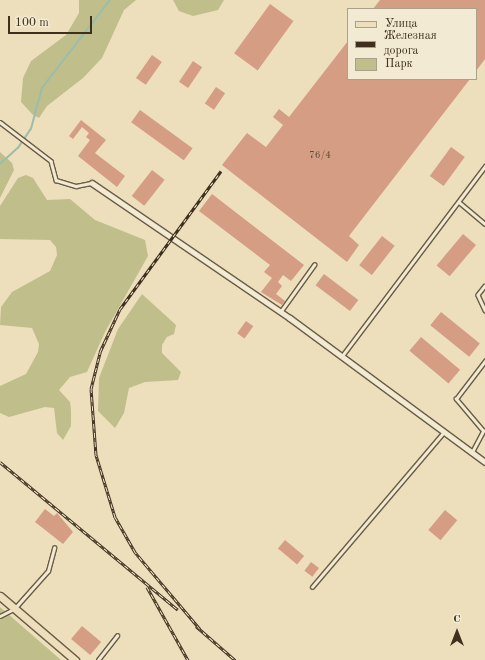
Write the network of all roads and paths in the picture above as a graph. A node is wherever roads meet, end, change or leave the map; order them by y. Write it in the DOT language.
graph roads {
  1 [pos="0,122"];
  2 [pos="485,166"];
  3 [pos="92,183"];
  4 [pos="459,202"];
  5 [pos="485,224"];
  6 [pos="314,265"];
  7 [pos="485,286"];
  8 [pos="485,310"];
  9 [pos="280,312"];
  10 [pos="342,356"];
  11 [pos="485,361"];
  12 [pos="444,432"];
  13 [pos="472,452"];
  14 [pos="485,462"];
  15 [pos="54,548"];
  16 [pos="312,587"];
  17 [pos="0,596"];
  18 [pos="14,609"];
  19 [pos="0,616"];
  20 [pos="117,636"];
  21 [pos="74,660"];
  22 [pos="98,660"];
  1 -- 3 [label="lane"];
  2 -- 4 [label="lane"];
  3 -- 9 [label="street"];
  4 -- 5 [label="lane"];
  4 -- 10 [label="lane"];
  6 -- 9 [label="lane"];
  7 -- 8 [label="lane"];
  9 -- 10 [label="street"];
  10 -- 12 [label="street"];
  11 -- 13 [label="lane"];
  12 -- 13 [label="street"];
  12 -- 16 [label="lane"];
  13 -- 14 [label="street"];
  15 -- 18 [label="lane"];
  17 -- 18 [label="main road"];
  18 -- 19 [label="lane"];
  18 -- 21 [label="main road"];
  20 -- 22 [label="lane"];
}
